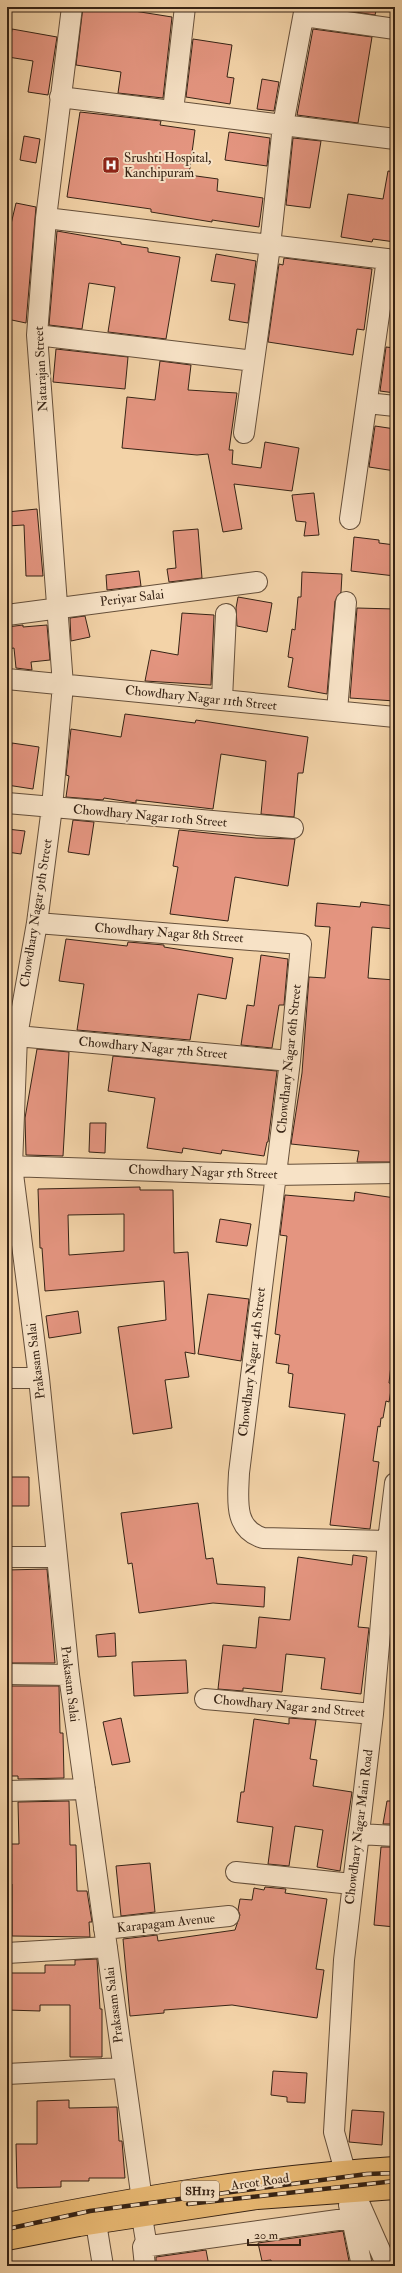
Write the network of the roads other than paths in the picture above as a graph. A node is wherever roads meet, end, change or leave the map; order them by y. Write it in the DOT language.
graph roads {
  1 [pos="72,7"];
  2 [pos="185,7"];
  3 [pos="304,11"];
  4 [pos="395,29"];
  5 [pos="60,97"];
  6 [pos="173,111"];
  7 [pos="283,125"];
  8 [pos="395,139"];
  9 [pos="46,218"];
  10 [pos="270,246"];
  11 [pos="391,260"];
  12 [pos="37,335"];
  13 [pos="254,361"];
  14 [pos="367,403"];
  15 [pos="395,406"];
  16 [pos="244,433"];
  17 [pos="350,519"];
  18 [pos="257,582"];
  19 [pos="346,602"];
  20 [pos="59,607"];
  21 [pos="226,614"];
  22 [pos="7,615"];
  23 [pos="7,680"];
  24 [pos="63,684"];
  25 [pos="222,699"];
  26 [pos="337,711"];
  27 [pos="395,717"];
  28 [pos="7,803"];
  29 [pos="52,807"];
  30 [pos="293,828"];
  31 [pos="37,923"];
  32 [pos="301,944"];
  33 [pos="17,1036"];
  34 [pos="290,1061"];
  35 [pos="9,1166"];
  36 [pos="395,1173"];
  37 [pos="275,1175"];
  38 [pos="7,1378"];
  39 [pos="39,1378"];
  40 [pos="395,1483"];
  41 [pos="394,1508"];
  42 [pos="388,1541"];
  43 [pos="7,1557"];
  44 [pos="56,1558"];
  45 [pos="7,1674"];
  46 [pos="69,1675"];
  47 [pos="205,1698"];
  48 [pos="373,1714"];
  49 [pos="85,1789"];
  50 [pos="7,1791"];
  51 [pos="359,1834"];
  52 [pos="395,1836"];
  53 [pos="236,1872"];
  54 [pos="352,1884"];
  55 [pos="229,1916"];
  56 [pos="105,1938"];
  57 [pos="7,1954"];
  58 [pos="122,2068"];
  59 [pos="7,2074"];
  60 [pos="395,2168"];
  61 [pos="345,2171"];
  62 [pos="395,2188"];
  63 [pos="350,2192"];
  64 [pos="142,2208"];
  65 [pos="352,2218"];
  66 [pos="96,2223"];
  67 [pos="7,2224"];
  68 [pos="7,2239"];
  69 [pos="144,2257"];
  70 [pos="103,2266"];
  71 [pos="362,2266"];
  72 [pos="387,2266"];
  1 -- 5 [label="street, Natarajan Street"];
  2 -- 6 [label="street"];
  3 -- 4 [label="street"];
  3 -- 7 [label="street"];
  5 -- 6 [label="street"];
  5 -- 9 [label="street, Natarajan Street"];
  6 -- 7 [label="street"];
  7 -- 8 [label="street"];
  7 -- 10 [label="street"];
  9 -- 10 [label="street"];
  9 -- 12 [label="street, Natarajan Street"];
  10 -- 11 [label="street"];
  10 -- 13 [label="street"];
  11 -- 14 [label="street"];
  12 -- 13 [label="street"];
  12 -- 20 [label="street, Natarajan Street"];
  13 -- 16 [label="street"];
  14 -- 15 [label="street"];
  14 -- 17 [label="street"];
  18 -- 20 [label="street, Periyar Salai"];
  19 -- 26 [label="street"];
  20 -- 22 [label="street, Periyar Salai"];
  20 -- 24 [label="street, Natarajan Street"];
  21 -- 25 [label="street"];
  23 -- 24 [label="street, Chowdhary Nagar 11th Street"];
  24 -- 25 [label="street, Chowdhary Nagar 11th Street"];
  24 -- 29 [label="street, Chowdhary Nagar 9th Street"];
  25 -- 26 [label="street, Chowdhary Nagar 11th Street"];
  26 -- 27 [label="street, Chowdhary Nagar 11th Street"];
  28 -- 29 [label="street, Chowdhary Nagar 10th Street"];
  29 -- 30 [label="street, Chowdhary Nagar 10th Street"];
  29 -- 31 [label="street, Chowdhary Nagar 9th Street"];
  31 -- 32 [label="street, Chowdhary Nagar 8th Street"];
  31 -- 33 [label="street, Chowdhary Nagar 9th Street"];
  32 -- 34 [label="street, Chowdhary Nagar 6th Street"];
  33 -- 34 [label="street, Chowdhary Nagar 7th Street"];
  33 -- 35 [label="street, Chowdhary Nagar 9th Street"];
  34 -- 37 [label="street, Chowdhary Nagar 6th Street"];
  35 -- 37 [label="street, Chowdhary Nagar 5th Street"];
  35 -- 39 [label="street, Prakasam Salai"];
  36 -- 37 [label="street, Chowdhary Nagar 5th Street"];
  37 -- 42 [label="street, Chowdhary Nagar 4th Street"];
  38 -- 39 [label="street"];
  39 -- 44 [label="street, Prakasam Salai"];
  40 -- 41 [label="street, Chowdhary Nagar Main Road"];
  41 -- 42 [label="street, Chowdhary Nagar Main Road"];
  42 -- 48 [label="street, Chowdhary Nagar Main Road"];
  43 -- 44 [label="street"];
  44 -- 46 [label="street, Prakasam Salai"];
  45 -- 46 [label="street"];
  46 -- 49 [label="street, Prakasam Salai"];
  47 -- 48 [label="street, Chowdhary Nagar 2nd Street"];
  48 -- 51 [label="street, Chowdhary Nagar Main Road"];
  49 -- 50 [label="street"];
  49 -- 56 [label="street, Prakasam Salai"];
  51 -- 52 [label="street"];
  51 -- 54 [label="street, Chowdhary Nagar Main Road"];
  53 -- 54 [label="street"];
  54 -- 61 [label="street, Chowdhary Nagar Main Road"];
  55 -- 56 [label="street, Karapagam Avenue"];
  56 -- 57 [label="street, Karapagam Avenue"];
  56 -- 58 [label="street, Prakasam Salai"];
  58 -- 59 [label="street"];
  58 -- 64 [label="street, Prakasam Salai"];
  60 -- 61 [label="main road, Arcot Road / SH113"];
  61 -- 63 [label="street, Chowdhary Nagar Main Road"];
  61 -- 64 [label="main road, Arcot Road / SH113"];
  62 -- 63 [label="main road, Arcot Road / SH113"];
  63 -- 64 [label="main road, Arcot Road / SH113"];
  63 -- 65 [label="street"];
  63 -- 72 [label="street"];
  64 -- 66 [label="main road, Arcot Road / SH113"];
  64 -- 67 [label="main road, Arcot Road / SH113"];
  64 -- 69 [label="street, Prakasam Salai"];
  65 -- 69 [label="street"];
  65 -- 71 [label="street"];
  66 -- 68 [label="main road, Arcot Road / SH113"];
  66 -- 70 [label="street"];
}
